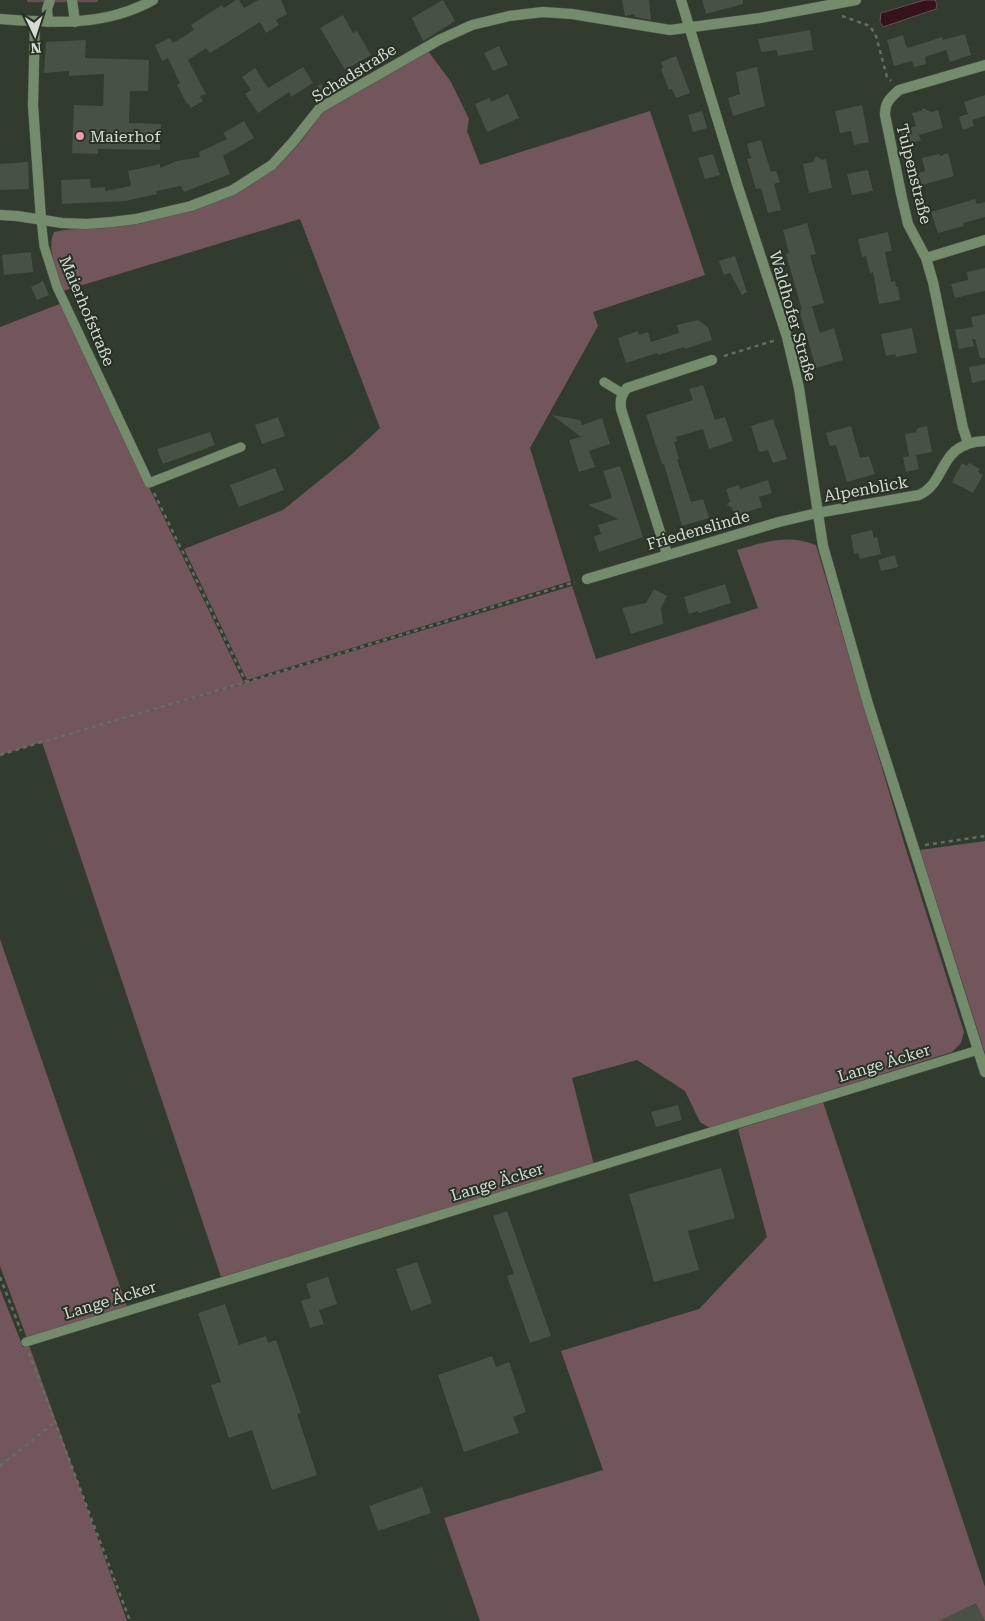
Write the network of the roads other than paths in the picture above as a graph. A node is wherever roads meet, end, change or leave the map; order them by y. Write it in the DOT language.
graph roads {
  1 [pos="153,0"];
  2 [pos="681,0"];
  3 [pos="856,0"];
  4 [pos="49,4"];
  5 [pos="73,4"];
  6 [pos="0,19"];
  7 [pos="35,22"];
  8 [pos="48,22"];
  9 [pos="75,22"];
  10 [pos="690,28"];
  11 [pos="985,65"];
  12 [pos="0,215"];
  13 [pos="41,219"];
  14 [pos="985,240"];
  15 [pos="926,258"];
  16 [pos="712,360"];
  17 [pos="604,382"];
  18 [pos="622,393"];
  19 [pos="985,441"];
  20 [pos="968,443"];
  21 [pos="241,447"];
  22 [pos="817,513"];
  23 [pos="667,554"];
  24 [pos="587,579"];
  25 [pos="978,1050"];
  26 [pos="985,1072"];
  27 [pos="26,1342"];
  1 -- 9 [label="street"];
  2 -- 10 [label="street, Waldhofer Straße"];
  3 -- 10 [label="street, Schadstraße"];
  4 -- 8 [label="street"];
  5 -- 9 [label="street"];
  6 -- 7 [label="street"];
  7 -- 8 [label="street"];
  7 -- 13 [label="street, Maierhofstraße"];
  8 -- 9 [label="street"];
  10 -- 13 [label="street, Schadstraße"];
  10 -- 22 [label="street, Waldhofer Straße"];
  11 -- 15 [label="street, Tulpenstraße"];
  12 -- 13 [label="street, Schadstraße"];
  13 -- 21 [label="lane, Maierhofstraße"];
  14 -- 15 [label="street"];
  15 -- 20 [label="street, Tulpenstraße"];
  16 -- 18 [label="street"];
  17 -- 18 [label="lane"];
  18 -- 23 [label="street"];
  19 -- 20 [label="street, Alpenblick"];
  20 -- 22 [label="street, Alpenblick"];
  22 -- 23 [label="street, Friedenslinde"];
  22 -- 25 [label="street, Waldhofer Straße"];
  23 -- 24 [label="street, Friedenslinde"];
  25 -- 26 [label="street, Waldhofer Straße"];
  25 -- 27 [label="lane, Lange Äcker"];
}
